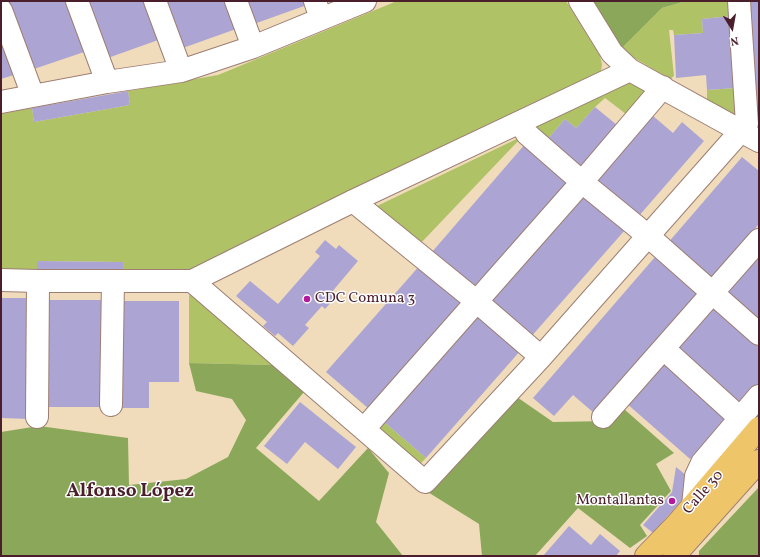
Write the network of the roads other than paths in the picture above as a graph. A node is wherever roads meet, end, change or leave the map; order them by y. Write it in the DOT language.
graph roads {
  1 [pos="77,1"];
  2 [pos="156,1"];
  3 [pos="236,1"];
  4 [pos="365,1"];
  5 [pos="580,1"];
  6 [pos="739,1"];
  7 [pos="1,10"];
  8 [pos="318,10"];
  9 [pos="253,47"];
  10 [pos="630,70"];
  11 [pos="181,71"];
  12 [pos="107,82"];
  13 [pos="663,87"];
  14 [pos="33,96"];
  15 [pos="1,102"];
  16 [pos="520,122"];
  17 [pos="750,136"];
  18 [pos="582,182"];
  19 [pos="353,201"];
  20 [pos="647,235"];
  21 [pos="759,240"];
  22 [pos="1,280"];
  23 [pos="38,281"];
  24 [pos="113,281"];
  25 [pos="192,281"];
  26 [pos="713,294"];
  27 [pos="476,301"];
  28 [pos="759,334"];
  29 [pos="664,349"];
  30 [pos="541,357"];
  31 [pos="759,396"];
  32 [pos="111,405"];
  33 [pos="37,417"];
  34 [pos="603,417"];
  35 [pos="750,423"];
  36 [pos="364,429"];
  37 [pos="759,460"];
  38 [pos="679,554"];
  39 [pos="646,556"];
  1 -- 12 [label="street"];
  2 -- 11 [label="street"];
  3 -- 9 [label="street"];
  4 -- 8 [label="street"];
  5 -- 10 [label="street"];
  6 -- 17 [label="street"];
  7 -- 14 [label="street"];
  8 -- 9 [label="street"];
  9 -- 11 [label="street"];
  10 -- 13 [label="street"];
  10 -- 16 [label="street"];
  11 -- 12 [label="street"];
  12 -- 14 [label="street"];
  13 -- 17 [label="street"];
  13 -- 18 [label="street"];
  14 -- 15 [label="street"];
  16 -- 18 [label="street"];
  16 -- 19 [label="street"];
  17 -- 20 [label="street"];
  18 -- 20 [label="street"];
  18 -- 27 [label="street"];
  19 -- 25 [label="street"];
  19 -- 27 [label="street"];
  20 -- 26 [label="street"];
  20 -- 30 [label="street"];
  21 -- 26 [label="street"];
  22 -- 23 [label="street"];
  23 -- 24 [label="street"];
  23 -- 33 [label="street"];
  24 -- 25 [label="street"];
  24 -- 32 [label="street"];
  25 -- 36 [label="street"];
  26 -- 28 [label="street"];
  26 -- 29 [label="street"];
  27 -- 30 [label="street"];
  27 -- 36 [label="street"];
  29 -- 34 [label="street"];
  29 -- 35 [label="street"];
  30 -- 36 [label="street"];
  31 -- 35 [label="street"];
  35 -- 39 [label="main road, Calle 30"];
  37 -- 38 [label="main road, Calle 30"];
}
